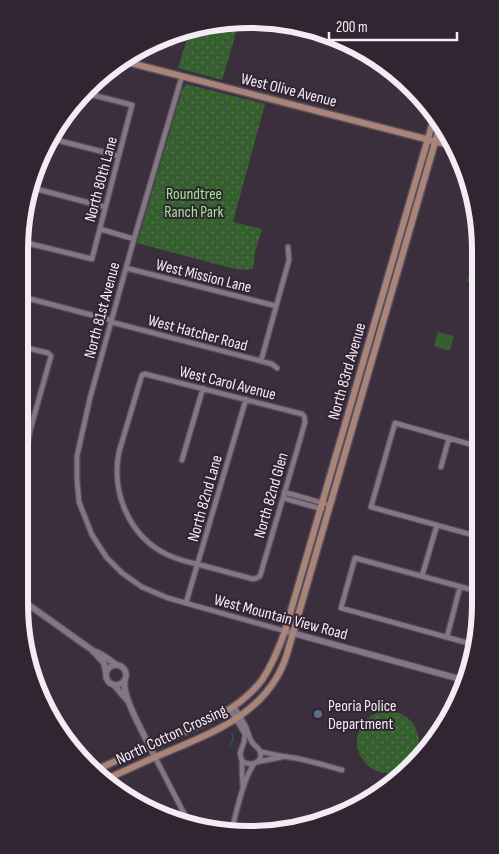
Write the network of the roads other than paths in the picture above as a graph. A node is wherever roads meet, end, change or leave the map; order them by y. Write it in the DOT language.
graph roads {
  1 [pos="130,63"];
  2 [pos="182,76"];
  3 [pos="91,95"];
  4 [pos="432,124"];
  5 [pos="438,132"];
  6 [pos="428,139"];
  7 [pos="56,140"];
  8 [pos="436,142"];
  9 [pos="445,144"];
  10 [pos="119,156"];
  11 [pos="36,189"];
  12 [pos="106,207"];
  13 [pos="100,230"];
  14 [pos="134,239"];
  15 [pos="28,243"];
  16 [pos="288,247"];
  17 [pos="397,247"];
  18 [pos="404,250"];
  19 [pos="126,268"];
  20 [pos="28,298"];
  21 [pos="276,306"];
  22 [pos="111,321"];
  23 [pos="28,348"];
  24 [pos="260,361"];
  25 [pos="277,368"];
  26 [pos="202,388"];
  27 [pos="246,399"];
  28 [pos="304,418"];
  29 [pos="28,426"];
  30 [pos="31,427"];
  31 [pos="449,438"];
  32 [pos="472,445"];
  33 [pos="28,446"];
  34 [pos="182,460"];
  35 [pos="441,467"];
  36 [pos="284,492"];
  37 [pos="282,498"];
  38 [pos="321,506"];
  39 [pos="329,508"];
  40 [pos="437,525"];
  41 [pos="472,535"];
  42 [pos="102,550"];
  43 [pos="197,564"];
  44 [pos="422,576"];
  45 [pos="460,587"];
  46 [pos="472,590"];
  47 [pos="28,604"];
  48 [pos="186,604"];
  49 [pos="285,631"];
  50 [pos="293,633"];
  51 [pos="447,637"];
  52 [pos="468,643"];
  53 [pos="92,650"];
  54 [pos="117,665"];
  55 [pos="106,673"];
  56 [pos="263,678"];
  57 [pos="276,678"];
  58 [pos="459,679"];
  59 [pos="125,680"];
  60 [pos="114,685"];
  61 [pos="127,700"];
  62 [pos="232,707"];
  63 [pos="238,718"];
  64 [pos="253,744"];
  65 [pos="150,746"];
  66 [pos="243,747"];
  67 [pos="260,751"];
  68 [pos="155,757"];
  69 [pos="282,757"];
  70 [pos="242,761"];
  71 [pos="255,763"];
  72 [pos="100,768"];
  73 [pos="342,770"];
  74 [pos="110,777"];
  75 [pos="243,788"];
  76 [pos="185,817"];
  77 [pos="233,826"];
  1 -- 2 [label="main road, West Olive Avenue"];
  2 -- 6 [label="main road, West Olive Avenue"];
  2 -- 14 [label="street, North 81st Avenue"];
  3 -- 10 [label="street, North 80th Lane"];
  4 -- 6 [label="main road, North 83rd Avenue"];
  5 -- 8 [label="main road, North 83rd Avenue"];
  6 -- 8 [label="main road, West Olive Avenue"];
  6 -- 17 [label="main road, North 83rd Avenue"];
  7 -- 10 [label="street"];
  8 -- 9 [label="main road, West Olive Avenue"];
  8 -- 18 [label="main road, North 83rd Avenue"];
  10 -- 12 [label="street, North 80th Lane"];
  11 -- 12 [label="street"];
  12 -- 13 [label="street, North 80th Lane"];
  13 -- 14 [label="street"];
  13 -- 15 [label="street, North 80th Lane"];
  14 -- 19 [label="street, North 81st Avenue"];
  16 -- 21 [label="street"];
  17 -- 18 [label="main road"];
  17 -- 38 [label="main road, North 83rd Avenue"];
  18 -- 39 [label="main road, North 83rd Avenue"];
  19 -- 21 [label="street, West Mission Lane"];
  19 -- 22 [label="street, North 81st Avenue"];
  20 -- 22 [label="street, West Hatcher Road"];
  21 -- 24 [label="street"];
  22 -- 24 [label="street, West Hatcher Road"];
  22 -- 42 [label="street, North 81st Avenue"];
  23 -- 30 [label="street"];
  24 -- 25 [label="street, West Hatcher Road"];
  26 -- 27 [label="street, West Carol Avenue"];
  26 -- 34 [label="street"];
  26 -- 43 [label="street, West Carol Avenue"];
  27 -- 28 [label="street, West Carol Avenue"];
  27 -- 43 [label="street, North 82nd Lane"];
  28 -- 36 [label="street, North 82nd Glen"];
  29 -- 30 [label="street"];
  30 -- 33 [label="street"];
  31 -- 32 [label="street"];
  31 -- 35 [label="street"];
  31 -- 40 [label="street"];
  36 -- 37 [label="street, North 82nd Glen"];
  36 -- 38 [label="street"];
  37 -- 38 [label="street"];
  37 -- 43 [label="street, North 82nd Glen"];
  38 -- 39 [label="street"];
  38 -- 49 [label="main road, North 83rd Avenue"];
  39 -- 50 [label="main road, North 83rd Avenue"];
  40 -- 41 [label="street"];
  40 -- 44 [label="street"];
  42 -- 48 [label="street, West Mountain View Road"];
  43 -- 48 [label="street, North 82nd Lane"];
  44 -- 45 [label="street"];
  44 -- 51 [label="street"];
  45 -- 46 [label="street"];
  45 -- 51 [label="street"];
  47 -- 53 [label="street"];
  48 -- 49 [label="street, West Mountain View Road"];
  49 -- 50 [label="street, West Mountain View Road"];
  49 -- 56 [label="main road, North Cotton Crossing"];
  50 -- 57 [label="main road, North Cotton Crossing"];
  50 -- 58 [label="street, West Mountain View Road"];
  51 -- 52 [label="street"];
  53 -- 54 [label="street"];
  53 -- 55 [label="street"];
  54 -- 55 [label="street"];
  54 -- 59 [label="street"];
  55 -- 60 [label="street"];
  56 -- 57 [label="main road"];
  56 -- 62 [label="main road, North Cotton Crossing"];
  57 -- 63 [label="main road, North Cotton Crossing"];
  59 -- 60 [label="street"];
  59 -- 61 [label="street"];
  60 -- 61 [label="street"];
  61 -- 65 [label="street"];
  62 -- 63 [label="street"];
  62 -- 65 [label="main road, North Cotton Crossing"];
  63 -- 64 [label="street"];
  63 -- 66 [label="street"];
  63 -- 68 [label="main road, North Cotton Crossing"];
  64 -- 66 [label="street"];
  64 -- 67 [label="street"];
  65 -- 68 [label="street"];
  65 -- 72 [label="main road, North Cotton Crossing"];
  66 -- 70 [label="street"];
  67 -- 69 [label="street"];
  67 -- 71 [label="street"];
  68 -- 74 [label="main road, North Cotton Crossing"];
  68 -- 76 [label="street"];
  69 -- 71 [label="street"];
  69 -- 73 [label="street"];
  70 -- 71 [label="street"];
  70 -- 75 [label="street"];
  71 -- 75 [label="street"];
  75 -- 77 [label="street"];
}
